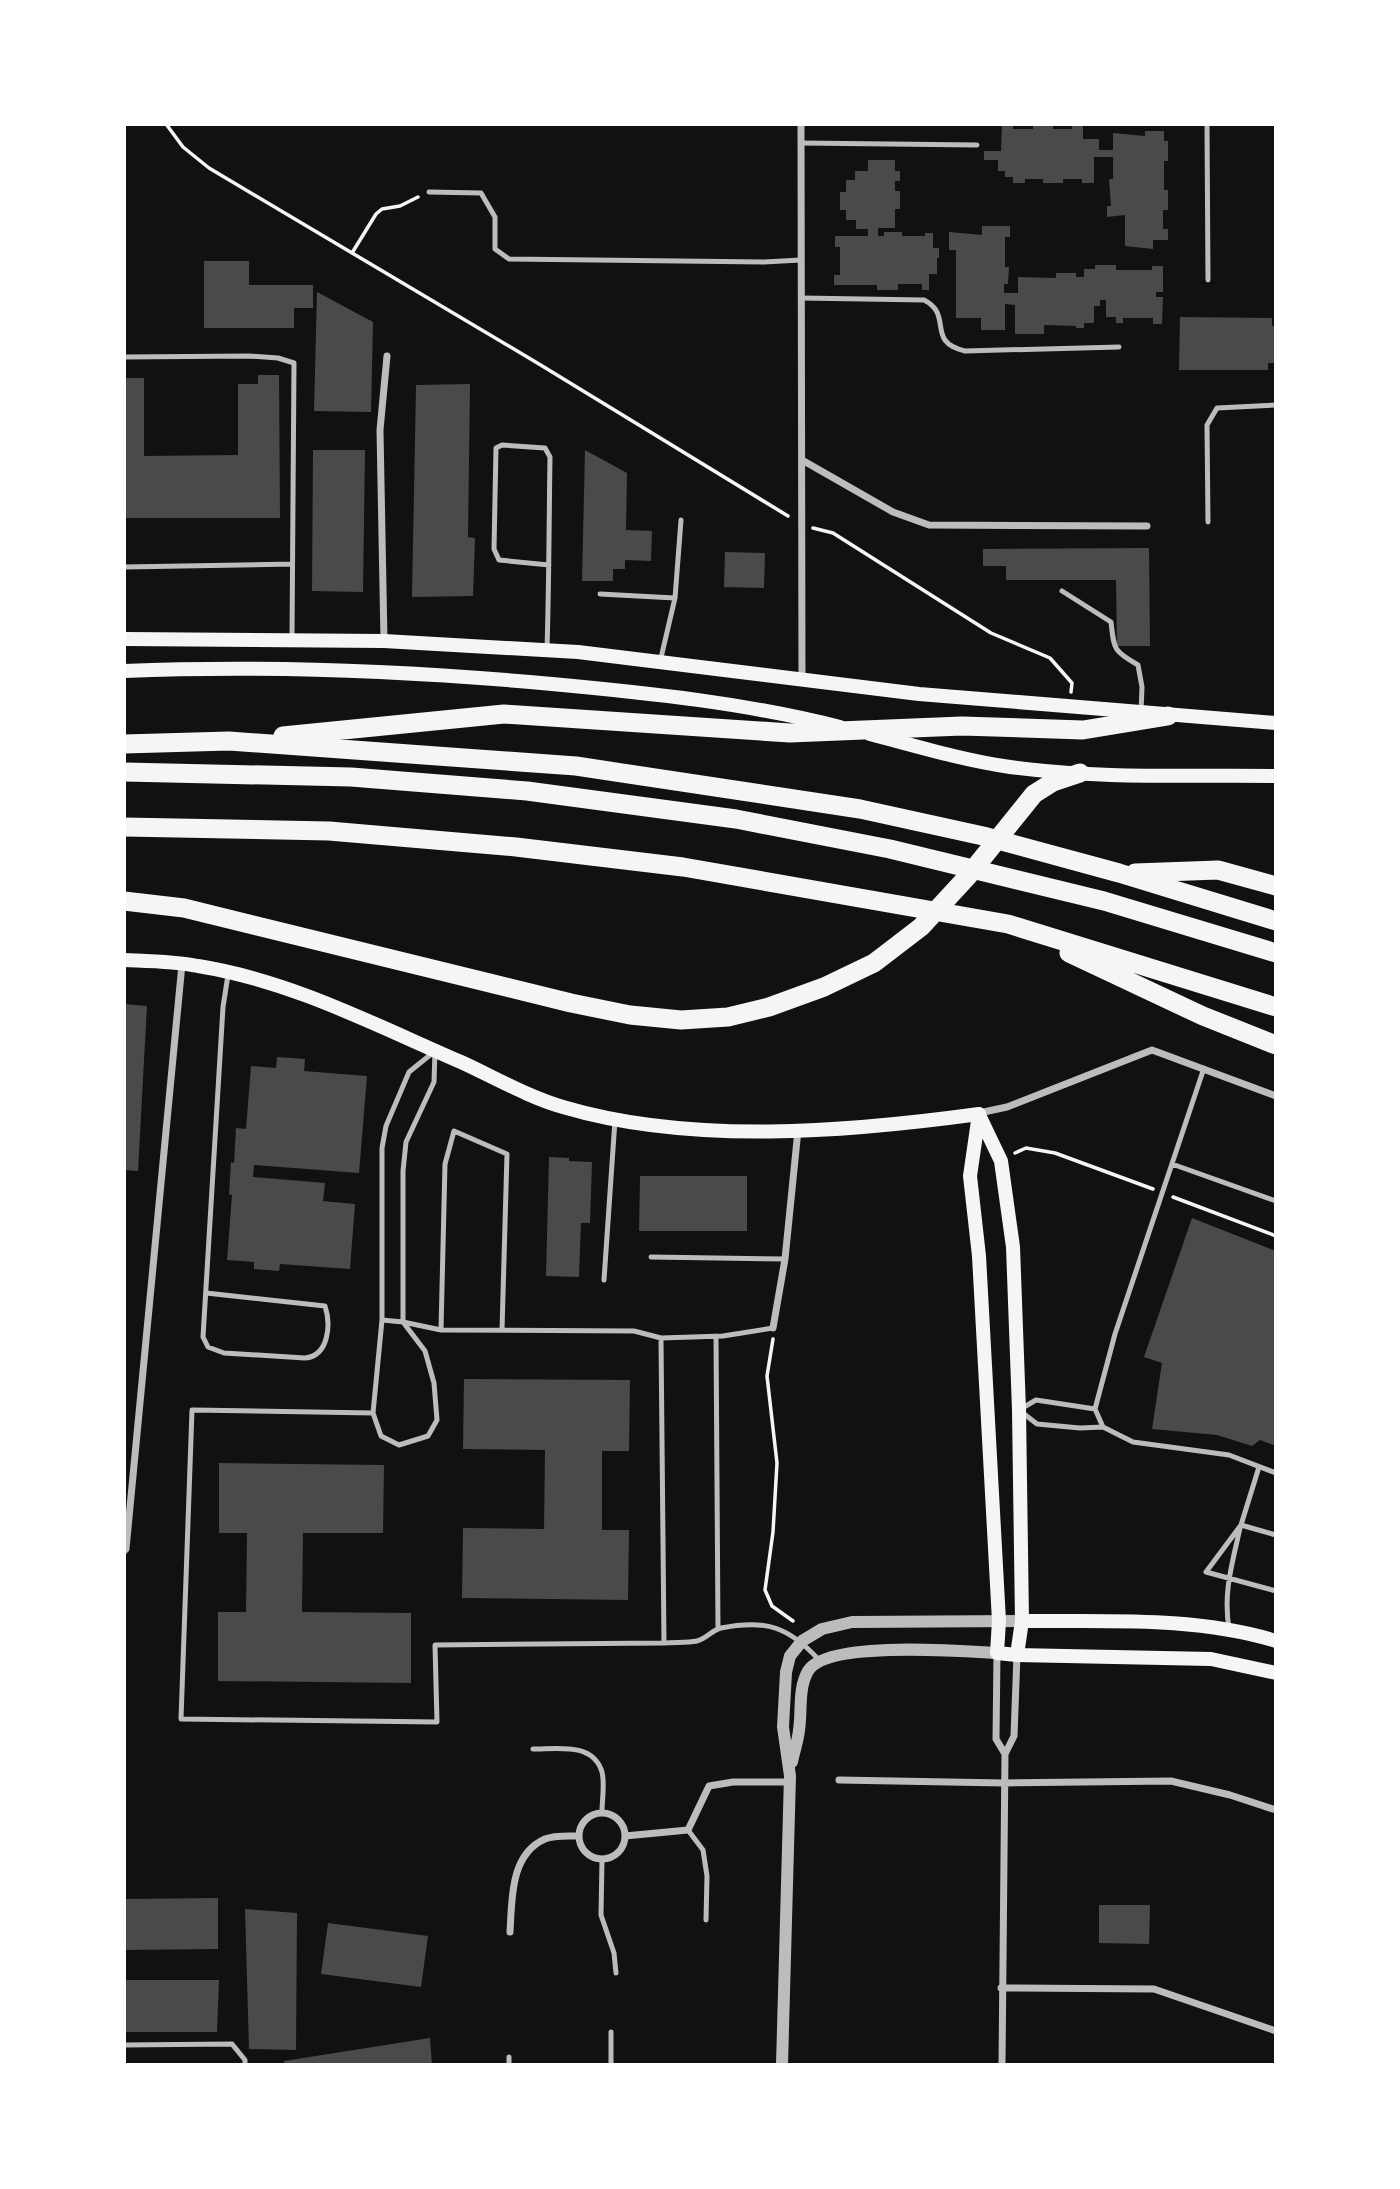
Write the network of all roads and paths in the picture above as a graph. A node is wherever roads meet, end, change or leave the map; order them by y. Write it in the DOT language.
graph roads {
  1 [pos="166,124"];
  2 [pos="801,124"];
  3 [pos="1207,124"];
  4 [pos="801,143"];
  5 [pos="977,145"];
  6 [pos="429,192"];
  7 [pos="352,253"];
  8 [pos="801,260"];
  9 [pos="1208,280"];
  10 [pos="801,298"];
  11 [pos="1119,347"];
  12 [pos="387,356"];
  13 [pos="124,357"];
  14 [pos="1276,405"];
  15 [pos="802,460"];
  16 [pos="681,520"];
  17 [pos="1208,522"];
  18 [pos="803,525"];
  19 [pos="1147,526"];
  20 [pos="292,564"];
  21 [pos="549,565"];
  22 [pos="124,567"];
  23 [pos="1062,591"];
  24 [pos="600,594"];
  25 [pos="675,598"];
  26 [pos="124,639"];
  27 [pos="292,639"];
  28 [pos="384,641"];
  29 [pos="547,650"];
  30 [pos="660,662"];
  31 [pos="124,671"];
  32 [pos="802,679"];
  33 [pos="1069,708"];
  34 [pos="1141,714"];
  35 [pos="1168,716"];
  36 [pos="1276,723"];
  37 [pos="229,741"];
  38 [pos="124,744"];
  39 [pos="124,772"];
  40 [pos="1080,773"];
  41 [pos="1276,776"];
  42 [pos="124,827"];
  43 [pos="1119,873"];
  44 [pos="1276,886"];
  45 [pos="124,901"];
  46 [pos="1276,921"];
  47 [pos="1008,924"];
  48 [pos="1276,953"];
  49 [pos="124,960"];
  50 [pos="182,963"];
  51 [pos="228,972"];
  52 [pos="1276,1007"];
  53 [pos="1276,1045"];
  54 [pos="435,1051"];
  55 [pos="1204,1068"];
  56 [pos="1276,1096"];
  57 [pos="979,1114"];
  58 [pos="615,1120"];
  59 [pos="798,1129"];
  60 [pos="1001,1161"];
  61 [pos="1172,1164"];
  62 [pos="1163,1192"];
  63 [pos="1276,1201"];
  64 [pos="1276,1236"];
  65 [pos="651,1258"];
  66 [pos="785,1259"];
  67 [pos="604,1280"];
  68 [pos="206,1293"];
  69 [pos="382,1320"];
  70 [pos="403,1322"];
  71 [pos="441,1330"];
  72 [pos="502,1331"];
  73 [pos="773,1331"];
  74 [pos="716,1336"];
  75 [pos="661,1338"];
  76 [pos="1096,1409"];
  77 [pos="1019,1410"];
  78 [pos="373,1413"];
  79 [pos="1103,1427"];
  80 [pos="1259,1467"];
  81 [pos="1276,1473"];
  82 [pos="1241,1525"];
  83 [pos="1276,1535"];
  84 [pos="124,1551"];
  85 [pos="1228,1579"];
  86 [pos="1276,1591"];
  87 [pos="999,1621"];
  88 [pos="1022,1621"];
  89 [pos="718,1629"];
  90 [pos="1230,1630"];
  91 [pos="787,1632"];
  92 [pos="802,1641"];
  93 [pos="1276,1641"];
  94 [pos="664,1643"];
  95 [pos="997,1653"];
  96 [pos="1017,1655"];
  97 [pos="819,1660"];
  98 [pos="1276,1673"];
  99 [pos="533,1749"];
  100 [pos="1005,1755"];
  101 [pos="790,1775"];
  102 [pos="839,1780"];
  103 [pos="1004,1783"];
  104 [pos="1276,1810"];
  105 [pos="602,1812"];
  106 [pos="688,1830"];
  107 [pos="579,1836"];
  108 [pos="625,1836"];
  109 [pos="601,1860"];
  110 [pos="706,1920"];
  111 [pos="510,1933"];
  112 [pos="616,1973"];
  113 [pos="1001,1988"];
  114 [pos="1276,2031"];
  115 [pos="611,2032"];
  116 [pos="124,2045"];
  117 [pos="509,2057"];
  118 [pos="245,2065"];
  119 [pos="509,2065"];
  120 [pos="611,2065"];
  121 [pos="782,2065"];
  122 [pos="1002,2065"];
  1 -- 7 [label="path"];
  2 -- 4 [label="street"];
  3 -- 9 [label="lane"];
  4 -- 5 [label="lane"];
  4 -- 8 [label="street"];
  6 -- 7 [label="path"];
  6 -- 8 [label="lane"];
  7 -- 18 [label="path"];
  8 -- 10 [label="street"];
  10 -- 11 [label="lane"];
  10 -- 15 [label="street"];
  12 -- 28 [label="street"];
  13 -- 20 [label="lane"];
  14 -- 17 [label="lane"];
  15 -- 18 [label="street"];
  15 -- 19 [label="street"];
  16 -- 25 [label="lane"];
  18 -- 32 [label="street"];
  18 -- 33 [label="path"];
  20 -- 22 [label="lane"];
  20 -- 27 [label="lane"];
  21 -- 21 [label="lane"];
  21 -- 29 [label="lane"];
  23 -- 34 [label="lane"];
  24 -- 25 [label="lane"];
  25 -- 30 [label="lane"];
  26 -- 27 [label="main road"];
  27 -- 28 [label="main road"];
  28 -- 29 [label="main road"];
  29 -- 30 [label="main road"];
  30 -- 32 [label="main road"];
  31 -- 40 [label="main road"];
  32 -- 33 [label="main road"];
  33 -- 34 [label="main road"];
  34 -- 35 [label="main road"];
  35 -- 36 [label="main road"];
  35 -- 37 [label="highway"];
  37 -- 38 [label="highway"];
  37 -- 43 [label="highway"];
  39 -- 48 [label="highway"];
  40 -- 41 [label="main road"];
  40 -- 45 [label="highway"];
  42 -- 47 [label="highway"];
  43 -- 44 [label="highway"];
  43 -- 46 [label="highway"];
  47 -- 52 [label="highway"];
  47 -- 53 [label="highway"];
  49 -- 50 [label="main road"];
  50 -- 51 [label="main road"];
  50 -- 84 [label="street"];
  51 -- 54 [label="main road"];
  51 -- 68 [label="lane"];
  54 -- 58 [label="main road"];
  54 -- 69 [label="lane"];
  54 -- 70 [label="lane"];
  55 -- 56 [label="street"];
  55 -- 57 [label="street"];
  55 -- 61 [label="lane"];
  57 -- 59 [label="main road"];
  57 -- 60 [label="main road"];
  57 -- 87 [label="main road"];
  58 -- 59 [label="main road"];
  58 -- 67 [label="lane"];
  59 -- 66 [label="street"];
  60 -- 62 [label="path"];
  60 -- 77 [label="main road"];
  61 -- 62 [label="lane"];
  61 -- 63 [label="lane"];
  62 -- 64 [label="path"];
  62 -- 76 [label="lane"];
  65 -- 66 [label="lane"];
  66 -- 73 [label="street"];
  68 -- 68 [label="lane"];
  69 -- 70 [label="lane"];
  69 -- 78 [label="lane"];
  70 -- 71 [label="lane"];
  70 -- 78 [label="lane"];
  71 -- 72 [label="lane"];
  71 -- 72 [label="lane"];
  72 -- 75 [label="lane"];
  73 -- 74 [label="lane"];
  73 -- 91 [label="path"];
  74 -- 75 [label="lane"];
  74 -- 89 [label="lane"];
  75 -- 94 [label="lane"];
  76 -- 77 [label="lane"];
  76 -- 79 [label="lane"];
  77 -- 79 [label="lane"];
  77 -- 88 [label="main road"];
  78 -- 94 [label="lane"];
  79 -- 80 [label="lane"];
  80 -- 81 [label="lane"];
  80 -- 82 [label="lane"];
  82 -- 83 [label="lane"];
  82 -- 85 [label="lane"];
  82 -- 85 [label="lane"];
  85 -- 86 [label="lane"];
  85 -- 90 [label="lane"];
  87 -- 88 [label="street"];
  87 -- 92 [label="street"];
  87 -- 95 [label="main road"];
  88 -- 90 [label="main road"];
  88 -- 96 [label="main road"];
  89 -- 91 [label="lane"];
  89 -- 94 [label="lane"];
  90 -- 93 [label="main road"];
  91 -- 92 [label="lane"];
  92 -- 97 [label="lane"];
  92 -- 101 [label="street"];
  95 -- 96 [label="main road"];
  95 -- 97 [label="street"];
  95 -- 100 [label="street"];
  96 -- 98 [label="main road"];
  96 -- 100 [label="street"];
  97 -- 101 [label="street"];
  99 -- 105 [label="lane"];
  100 -- 103 [label="street"];
  101 -- 106 [label="street"];
  101 -- 121 [label="street"];
  102 -- 103 [label="street"];
  103 -- 104 [label="street"];
  103 -- 113 [label="street"];
  105 -- 107 [label="street"];
  105 -- 108 [label="street"];
  106 -- 108 [label="street"];
  106 -- 110 [label="lane"];
  107 -- 109 [label="street"];
  107 -- 111 [label="street"];
  108 -- 109 [label="street"];
  109 -- 112 [label="lane"];
  113 -- 114 [label="street"];
  113 -- 122 [label="street"];
  115 -- 120 [label="lane"];
  116 -- 118 [label="lane"];
  117 -- 119 [label="lane"];
}
